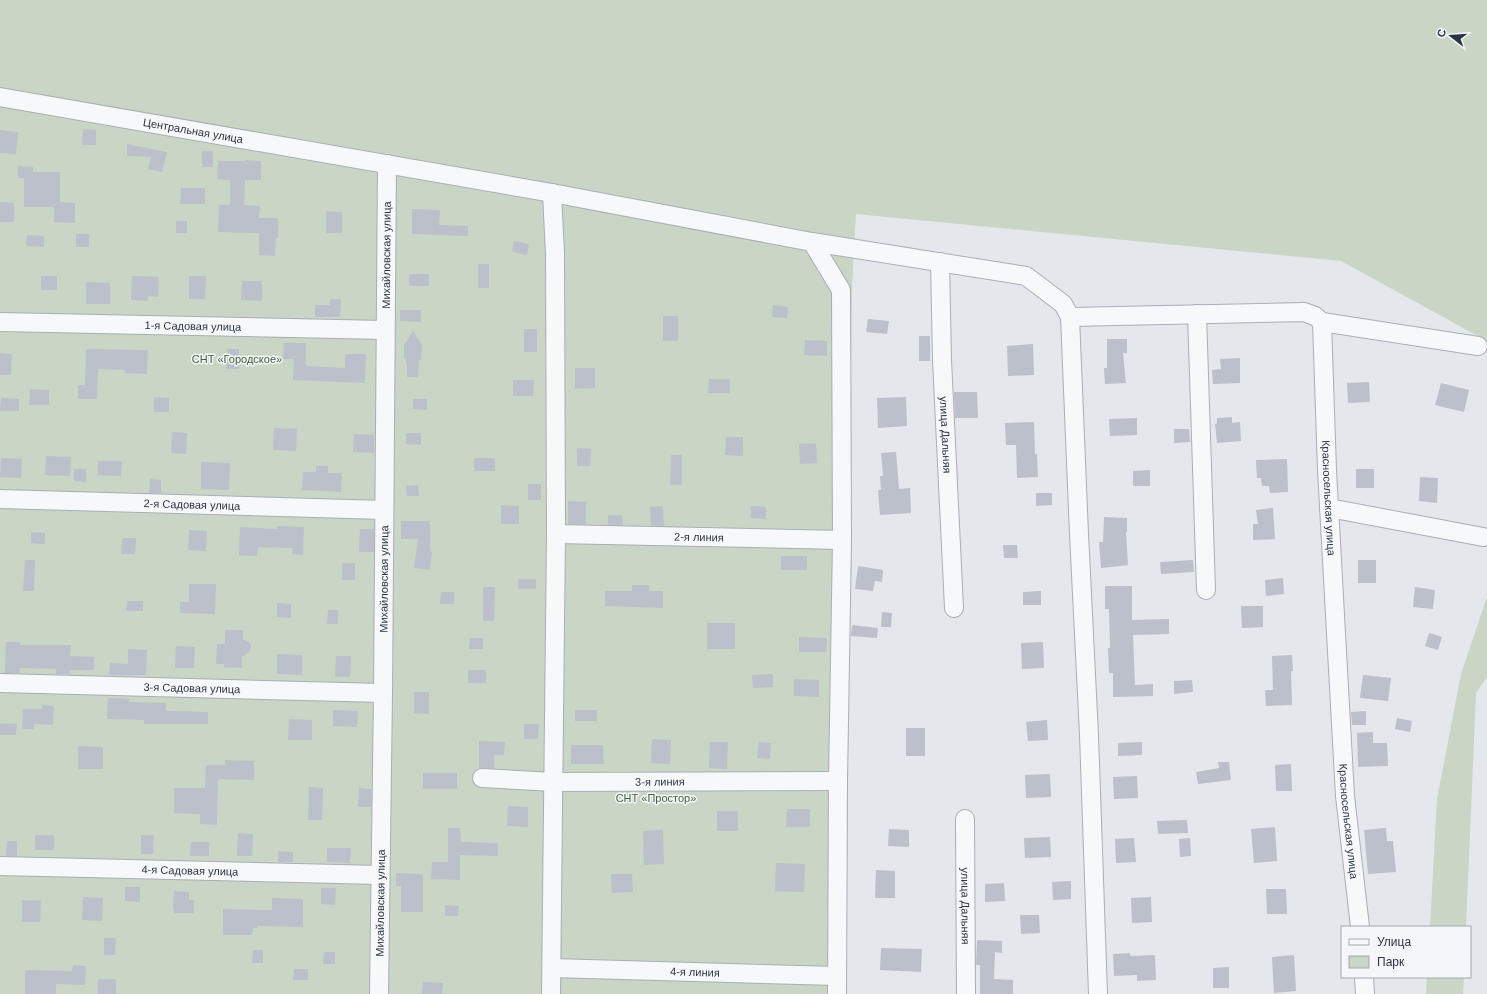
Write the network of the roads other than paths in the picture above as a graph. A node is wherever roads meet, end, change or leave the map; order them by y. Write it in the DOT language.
graph roads {
  1 [pos="0,98"];
  2 [pos="387,164"];
  3 [pos="552,193"];
  4 [pos="812,242"];
  5 [pos="940,262"];
  6 [pos="1197,314"];
  7 [pos="1070,317"];
  8 [pos="0,322"];
  9 [pos="1322,322"];
  10 [pos="385,330"];
  11 [pos="1478,346"];
  12 [pos="0,500"];
  13 [pos="1329,508"];
  14 [pos="384,510"];
  15 [pos="556,534"];
  16 [pos="1483,537"];
  17 [pos="842,540"];
  18 [pos="1206,590"];
  19 [pos="954,608"];
  20 [pos="0,683"];
  21 [pos="383,693"];
  22 [pos="482,778"];
  23 [pos="838,781"];
  24 [pos="554,782"];
  25 [pos="965,819"];
  26 [pos="0,866"];
  27 [pos="380,875"];
  28 [pos="1360,926"];
  29 [pos="552,968"];
  30 [pos="837,976"];
  31 [pos="1364,978"];
  32 [pos="379,994"];
  33 [pos="551,994"];
  34 [pos="836,994"];
  35 [pos="966,994"];
  36 [pos="1098,994"];
  37 [pos="1366,994"];
  1 -- 2 [label="street, Центральная улица"];
  2 -- 3 [label="street, Центральная улица"];
  2 -- 10 [label="street, Михайловская улица"];
  3 -- 4 [label="street, Центральная улица"];
  3 -- 15 [label="street"];
  4 -- 5 [label="street, Центральная улица"];
  4 -- 17 [label="street"];
  5 -- 7 [label="street, Центральная улица"];
  5 -- 19 [label="street, улица Дальняя"];
  6 -- 7 [label="street"];
  6 -- 9 [label="street"];
  6 -- 18 [label="street"];
  7 -- 36 [label="street"];
  8 -- 10 [label="street, 1-я Садовая улица"];
  9 -- 11 [label="street"];
  9 -- 13 [label="street, Красносельская улица"];
  10 -- 14 [label="street, Михайловская улица"];
  12 -- 14 [label="street, 2-я Садовая улица"];
  13 -- 16 [label="street"];
  13 -- 28 [label="street, Красносельская улица"];
  14 -- 21 [label="street, Михайловская улица"];
  15 -- 17 [label="street, 2-я линия"];
  15 -- 24 [label="street"];
  17 -- 23 [label="street"];
  20 -- 21 [label="street, 3-я Садовая улица"];
  21 -- 27 [label="street, Михайловская улица"];
  22 -- 24 [label="street, 3-я линия"];
  23 -- 24 [label="street, 3-я линия"];
  23 -- 30 [label="street"];
  24 -- 29 [label="street"];
  25 -- 35 [label="street, улица Дальняя"];
  26 -- 27 [label="street, 4-я Садовая улица"];
  27 -- 32 [label="street, Михайловская улица"];
  29 -- 30 [label="street, 4-я линия"];
  29 -- 33 [label="street"];
  30 -- 34 [label="street"];
  31 -- 37 [label="street"];
}
